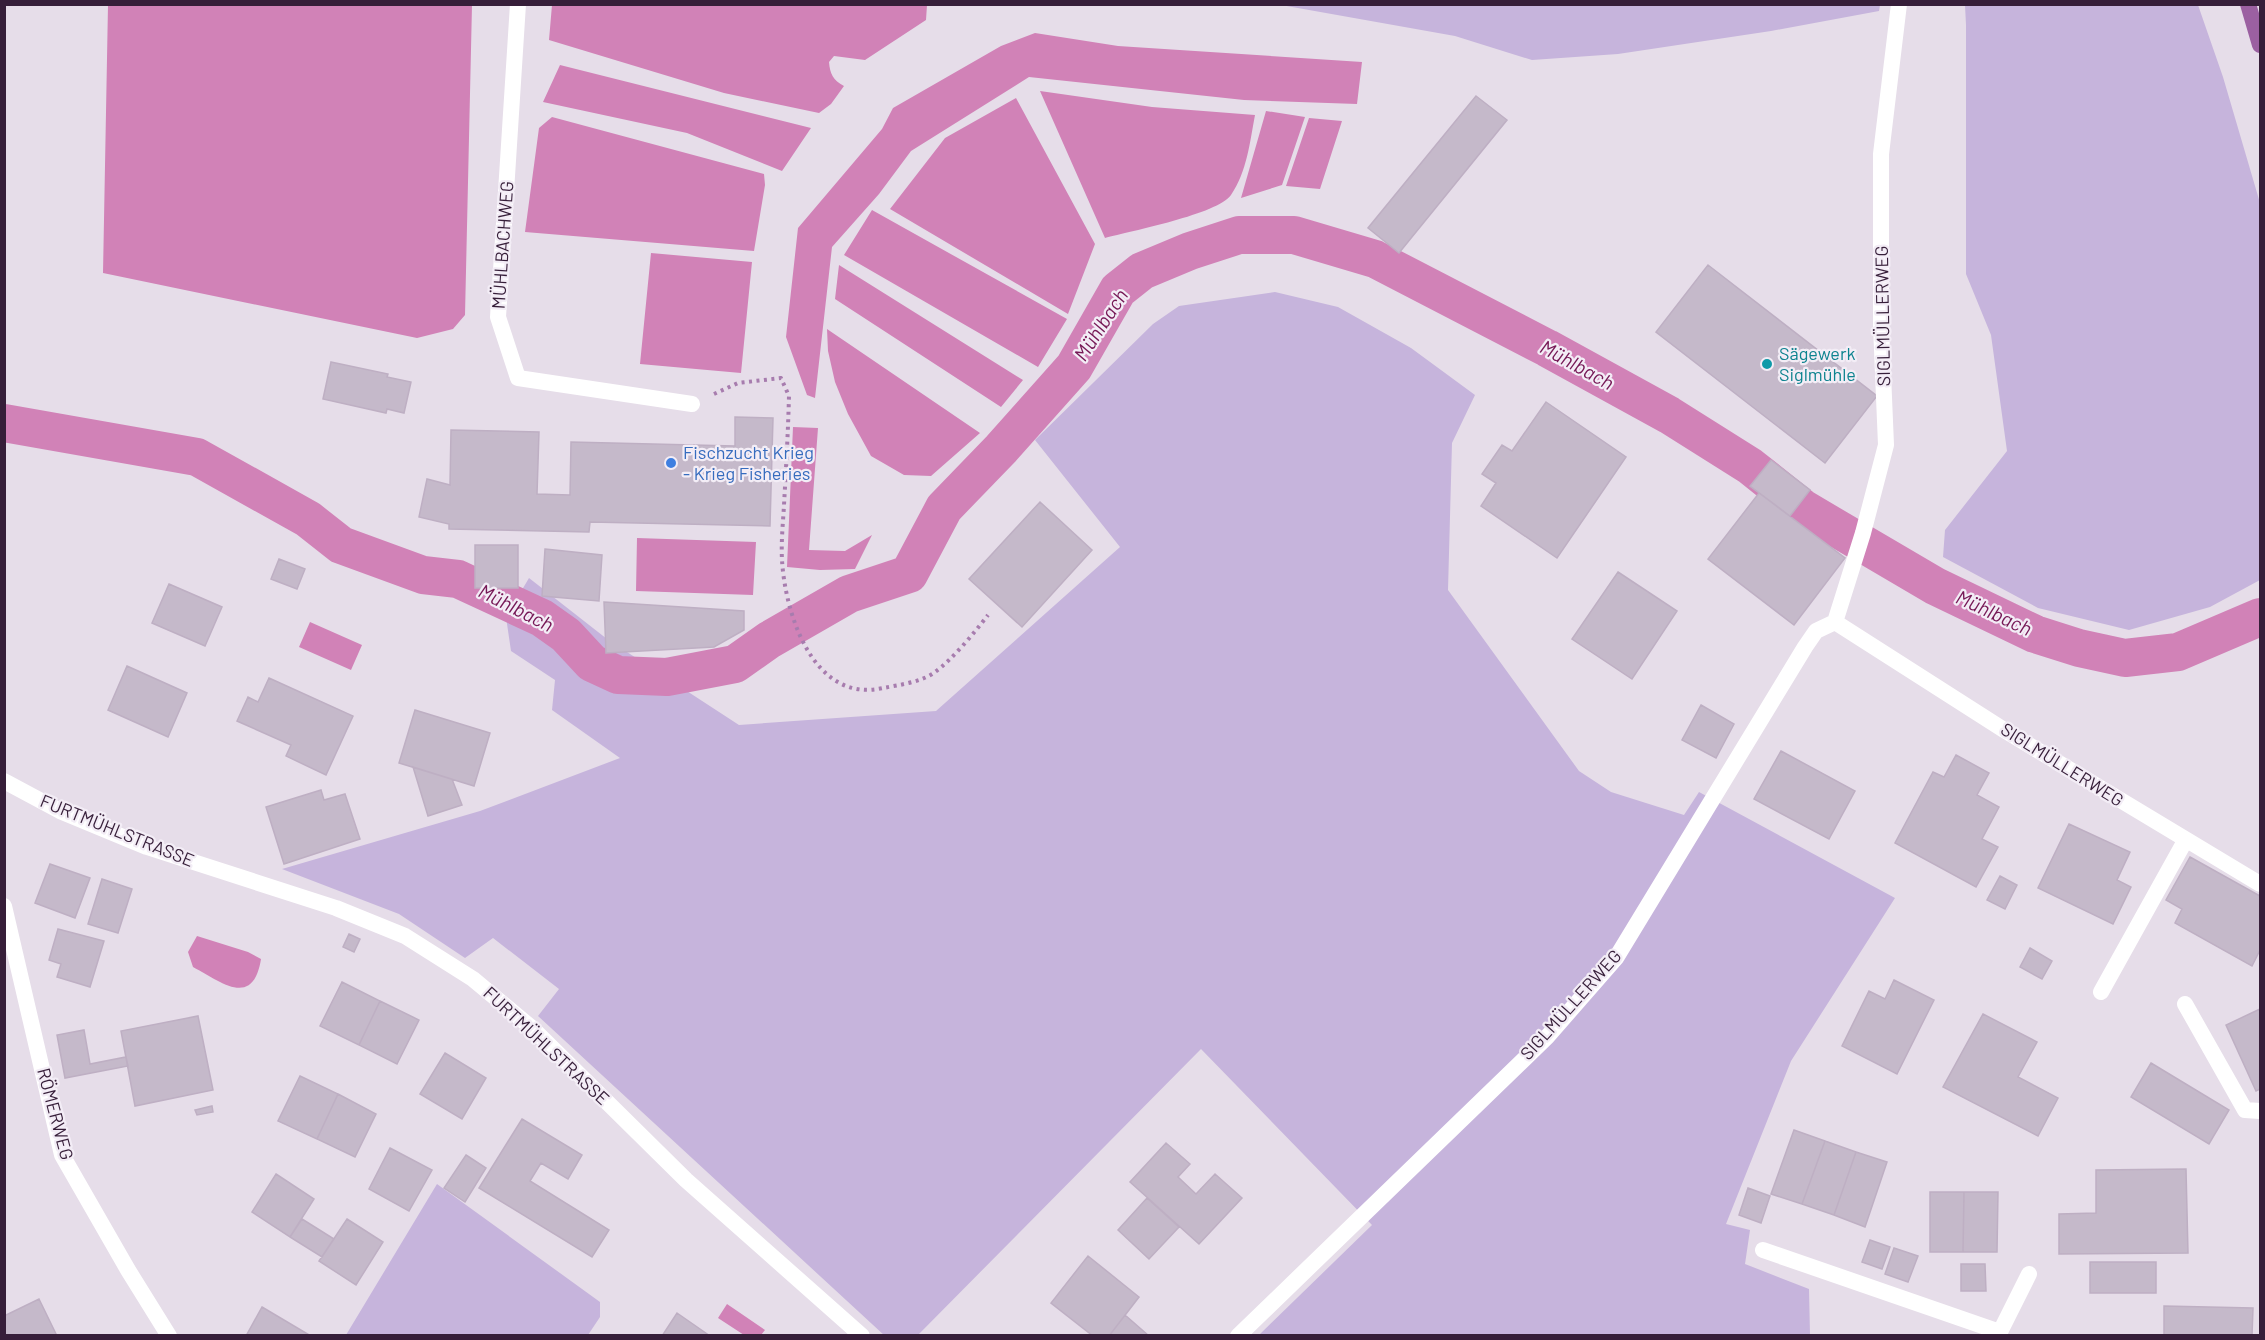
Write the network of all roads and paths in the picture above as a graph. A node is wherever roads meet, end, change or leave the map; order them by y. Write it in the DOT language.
graph roads {
  1 [pos="518,4"];
  2 [pos="1899,4"];
  3 [pos="2248,4"];
  4 [pos="2260,45"];
  5 [pos="692,404"];
  6 [pos="988,615"];
  7 [pos="1835,622"];
  8 [pos="4,781"];
  9 [pos="2185,841"];
  10 [pos="2260,884"];
  11 [pos="4,906"];
  12 [pos="2101,992"];
  13 [pos="2185,1004"];
  14 [pos="2260,1111"];
  15 [pos="1763,1250"];
  16 [pos="2029,1274"];
  17 [pos="2000,1334"];
  18 [pos="169,1335"];
  19 [pos="862,1335"];
  20 [pos="1238,1335"];
  1 -- 5 [label="street, MÜHLBACHWEG"];
  2 -- 7 [label="street, SIGLMÜLLERWEG"];
  3 -- 4 [label="main road"];
  5 -- 6 [label="path"];
  7 -- 9 [label="street, SIGLMÜLLERWEG"];
  7 -- 20 [label="street, SIGLMÜLLERWEG"];
  8 -- 19 [label="street, FURTMÜHLSTRASSE"];
  9 -- 10 [label="street, SIGLMÜLLERWEG"];
  9 -- 12 [label="street"];
  11 -- 18 [label="street, RÖMERWEG"];
  13 -- 14 [label="street"];
  15 -- 17 [label="street"];
  16 -- 17 [label="street"];
}
